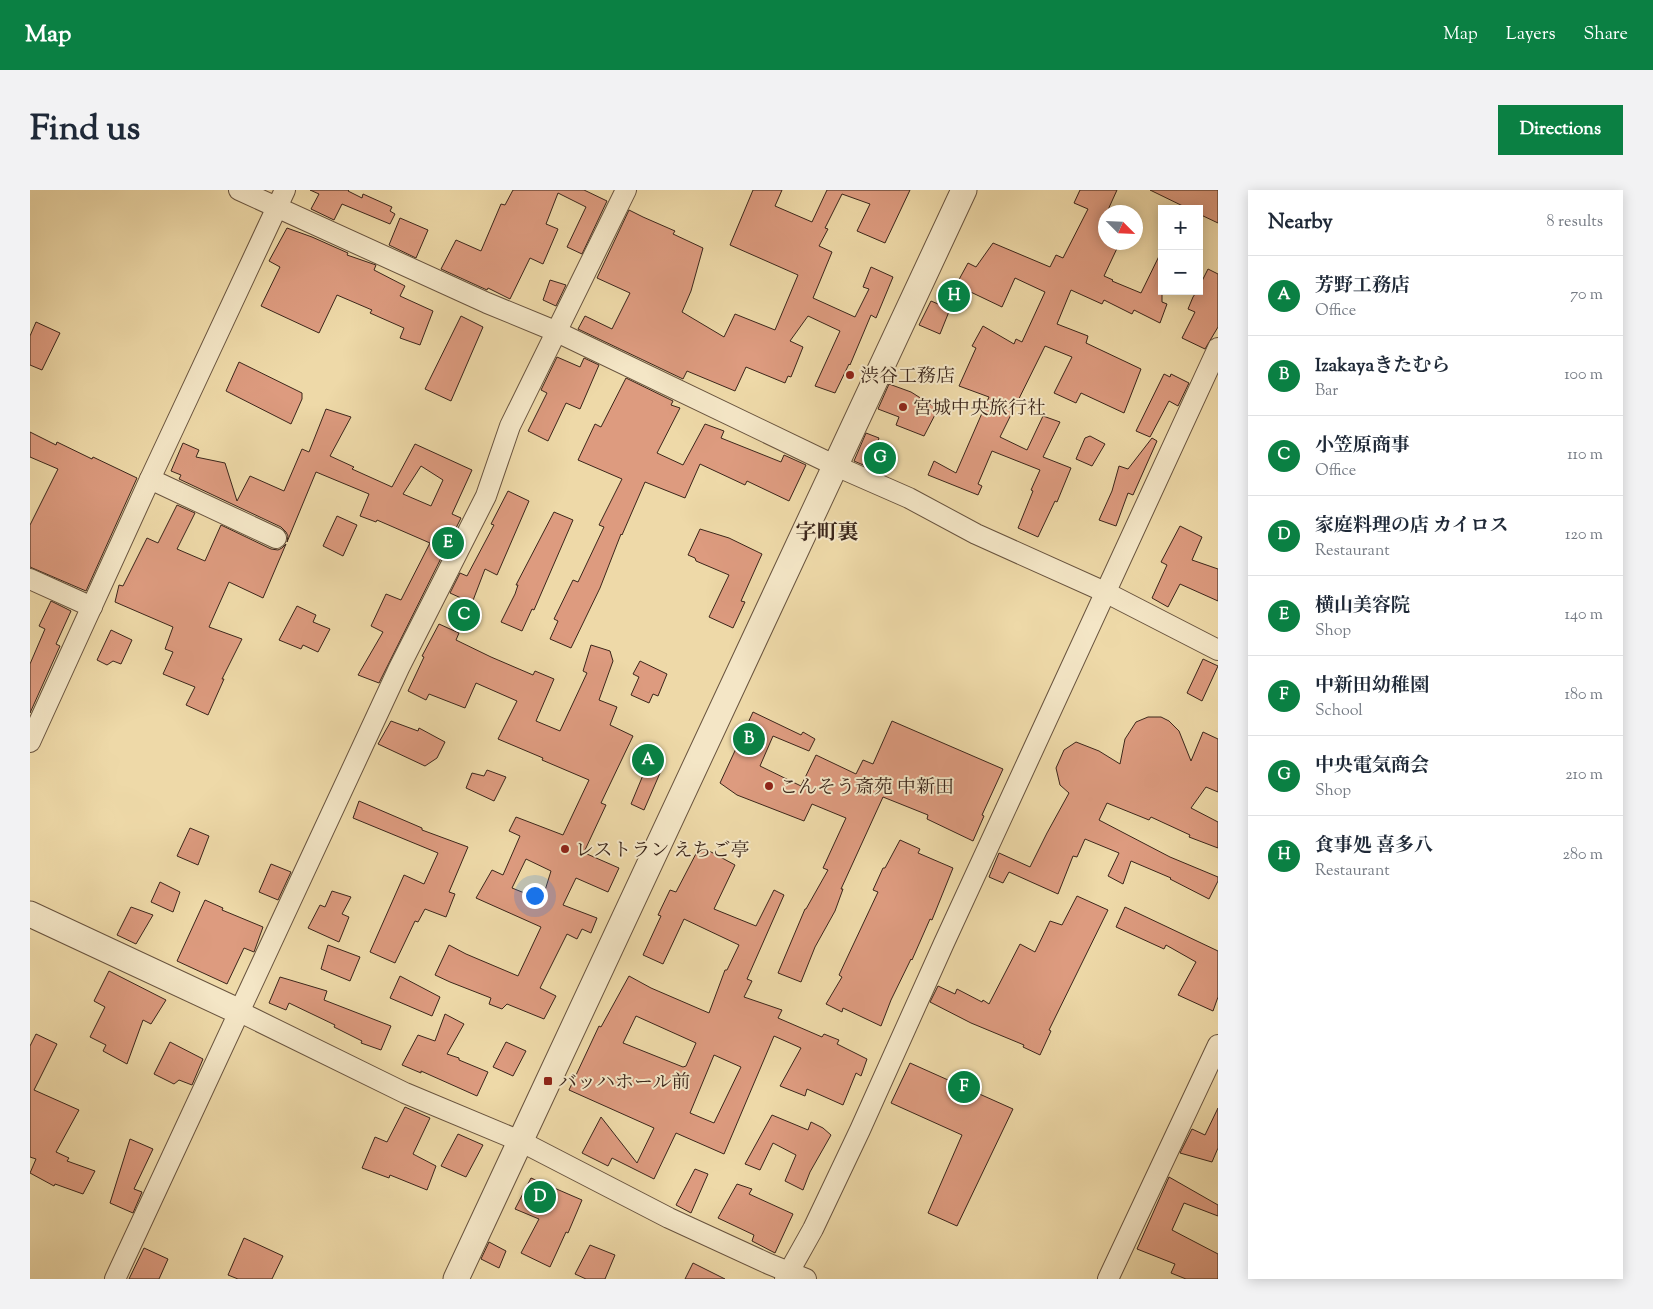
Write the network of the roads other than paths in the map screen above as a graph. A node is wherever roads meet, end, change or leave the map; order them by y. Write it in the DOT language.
graph roads {
  1 [pos="239,190"];
  2 [pos="626,190"];
  3 [pos="964,190"];
  4 [pos="281,199"];
  5 [pos="555,331"];
  6 [pos="1218,348"];
  7 [pos="836,466"];
  8 [pos="150,479"];
  9 [pos="276,538"];
  10 [pos="30,579"];
  11 [pos="1106,592"];
  12 [pos="92,607"];
  13 [pos="1218,650"];
  14 [pos="30,742"];
  15 [pos="30,914"];
  16 [pos="240,1012"];
  17 [pos="1218,1045"];
  18 [pos="520,1141"];
  19 [pos="793,1276"];
  20 [pos="115,1279"];
  21 [pos="456,1279"];
  22 [pos="1108,1279"];
  1 -- 4 [label="street"];
  2 -- 5 [label="street"];
  3 -- 7 [label="street"];
  4 -- 5 [label="street"];
  4 -- 8 [label="street"];
  5 -- 7 [label="street"];
  5 -- 16 [label="street"];
  6 -- 11 [label="street"];
  7 -- 11 [label="street"];
  7 -- 18 [label="street"];
  8 -- 9 [label="street"];
  8 -- 12 [label="street"];
  10 -- 12 [label="street"];
  11 -- 13 [label="street"];
  11 -- 19 [label="street"];
  12 -- 14 [label="street"];
  15 -- 16 [label="street"];
  16 -- 18 [label="street"];
  16 -- 20 [label="street"];
  17 -- 22 [label="street"];
  18 -- 19 [label="street"];
  18 -- 21 [label="street"];
}
